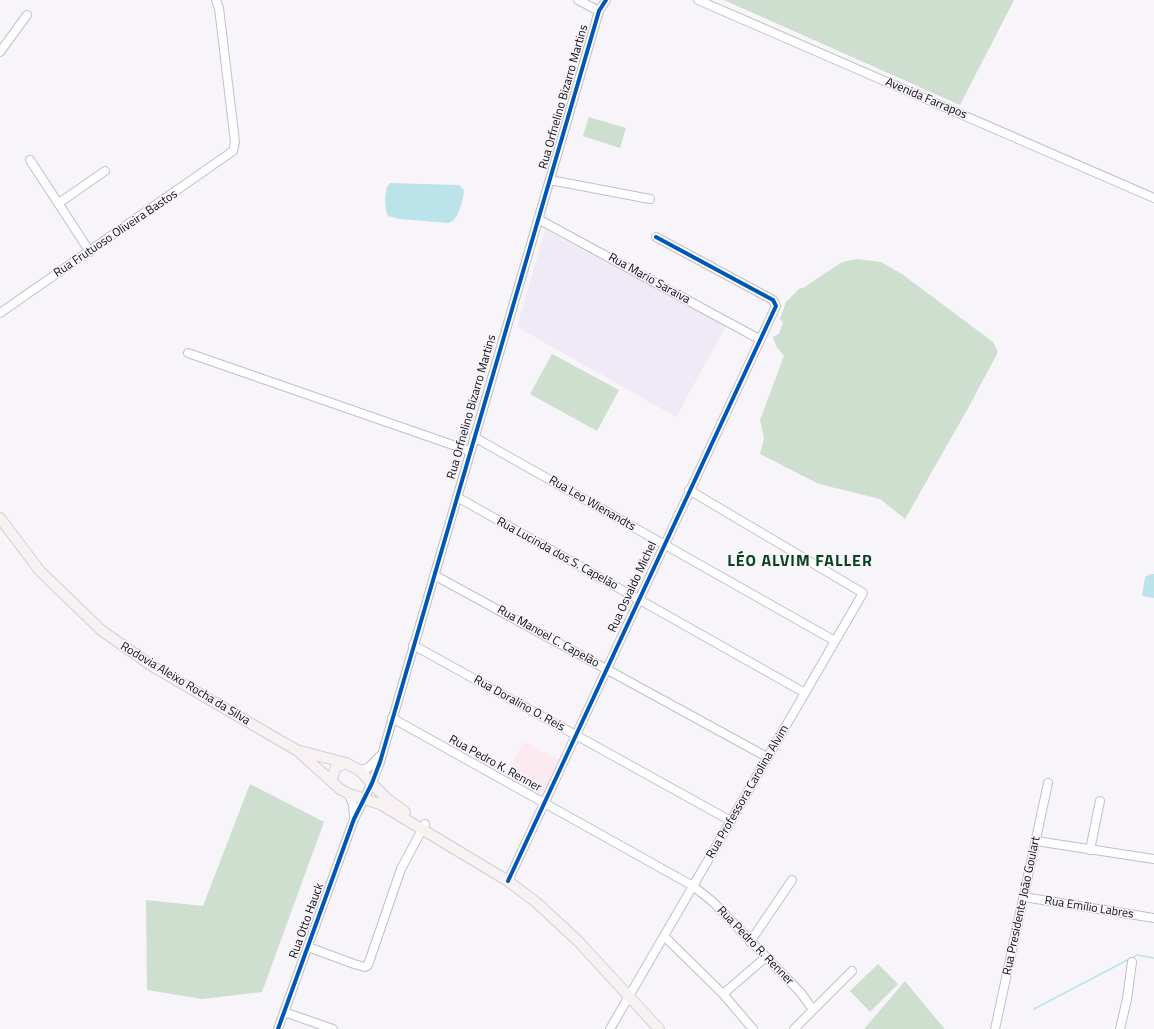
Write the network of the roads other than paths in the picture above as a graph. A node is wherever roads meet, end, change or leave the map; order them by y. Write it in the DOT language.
graph roads {
  1 [pos="216,0"];
  2 [pos="578,0"];
  3 [pos="606,0"];
  4 [pos="698,0"];
  5 [pos="599,12"];
  6 [pos="26,15"];
  7 [pos="0,52"];
  8 [pos="30,160"];
  9 [pos="105,171"];
  10 [pos="550,180"];
  11 [pos="1154,198"];
  12 [pos="650,199"];
  13 [pos="58,202"];
  14 [pos="538,219"];
  15 [pos="656,237"];
  16 [pos="90,252"];
  17 [pos="0,313"];
  18 [pos="759,340"];
  19 [pos="188,353"];
  20 [pos="474,437"];
  21 [pos="470,451"];
  22 [pos="689,490"];
  23 [pos="456,497"];
  24 [pos="0,518"];
  25 [pos="664,545"];
  26 [pos="434,575"];
  27 [pos="638,600"];
  28 [pos="834,641"];
  29 [pos="413,645"];
  30 [pos="606,669"];
  31 [pos="805,693"];
  32 [pos="392,718"];
  33 [pos="575,735"];
  34 [pos="298,751"];
  35 [pos="381,754"];
  36 [pos="767,757"];
  37 [pos="346,763"];
  38 [pos="359,770"];
  39 [pos="333,783"];
  40 [pos="372,783"];
  41 [pos="1048,783"];
  42 [pos="349,794"];
  43 [pos="364,798"];
  44 [pos="1100,801"];
  45 [pos="544,803"];
  46 [pos="354,819"];
  47 [pos="730,821"];
  48 [pos="424,826"];
  49 [pos="1036,841"];
  50 [pos="1090,850"];
  51 [pos="1154,859"];
  52 [pos="509,878"];
  53 [pos="792,880"];
  54 [pos="693,886"];
  55 [pos="1024,898"];
  56 [pos="1154,918"];
  57 [pos="664,936"];
  58 [pos="750,942"];
  59 [pos="308,947"];
  60 [pos="766,957"];
  61 [pos="1132,962"];
  62 [pos="852,971"];
  63 [pos="631,994"];
  64 [pos="723,994"];
  65 [pos="813,1010"];
  66 [pos="284,1012"];
  67 [pos="278,1029"];
  68 [pos="333,1029"];
  69 [pos="610,1029"];
  70 [pos="659,1029"];
  71 [pos="667,1029"];
  72 [pos="753,1029"];
  73 [pos="794,1029"];
  74 [pos="995,1029"];
  75 [pos="1120,1029"];
  1 -- 16 [label="street, Rua Frutuoso Oliveira Bastos"];
  2 -- 5 [label="street"];
  3 -- 5 [label="street, Rua Orfnelino Bizarro Martins"];
  4 -- 11 [label="street, Avenida Farrapos"];
  5 -- 10 [label="street, Rua Orfnelino Bizarro Martins"];
  6 -- 7 [label="street"];
  8 -- 13 [label="street"];
  9 -- 13 [label="street"];
  10 -- 12 [label="street"];
  10 -- 14 [label="street, Rua Orfnelino Bizarro Martins"];
  13 -- 16 [label="street"];
  14 -- 18 [label="street, Rua Mario Saraiva"];
  14 -- 20 [label="street, Rua Orfnelino Bizarro Martins"];
  15 -- 18 [label="street, Rua Osvaldo Michel"];
  16 -- 17 [label="street, Rua Frutuoso Oliveira Bastos"];
  18 -- 22 [label="street, Rua Osvaldo Michel"];
  19 -- 21 [label="street"];
  20 -- 21 [label="street, Rua Orfnelino Bizarro Martins"];
  20 -- 25 [label="street, Rua Leo Wienandts"];
  21 -- 23 [label="street, Rua Orfnelino Bizarro Martins"];
  22 -- 25 [label="street, Rua Osvaldo Michel"];
  22 -- 28 [label="street, Rua Professora Carolina Alvim"];
  23 -- 26 [label="street, Rua Orfnelino Bizarro Martins"];
  23 -- 27 [label="street, Rua Lucinda dos S. Capelão"];
  24 -- 34 [label="main road, Rodovia Aleixo Rocha da Silva"];
  25 -- 27 [label="street, Rua Osvaldo Michel"];
  25 -- 28 [label="street, Rua Leo Wienandts"];
  26 -- 29 [label="street, Rua Orfnelino Bizarro Martins"];
  26 -- 30 [label="street, Rua Manoel C. Capelão"];
  27 -- 30 [label="street, Rua Osvaldo Michel"];
  27 -- 31 [label="street, Rua Lucinda dos S. Capelão"];
  28 -- 31 [label="street, Rua Professora Carolina Alvim"];
  29 -- 32 [label="street, Rua Orfnelino Bizarro Martins"];
  29 -- 33 [label="street, Rua Doralino O. Reis"];
  30 -- 33 [label="street, Rua Osvaldo Michel"];
  30 -- 36 [label="street, Rua Manoel C. Capelão"];
  31 -- 36 [label="street, Rua Professora Carolina Alvim"];
  32 -- 35 [label="street, Rua Orfnelino Bizarro Martins"];
  32 -- 45 [label="street, Rua Pedro K. Renner"];
  33 -- 45 [label="street, Rua Osvaldo Michel"];
  33 -- 47 [label="street, Rua Doralino O. Reis"];
  34 -- 37 [label="main road, Rodovia Aleixo Rocha da Silva"];
  34 -- 39 [label="main road, Rodovia Aleixo Rocha da Silva"];
  35 -- 38 [label="street, Rua Orfnelino Bizarro Martins"];
  35 -- 40 [label="street, Rua Orfnelino Bizarro Martins"];
  36 -- 47 [label="street, Rua Professora Carolina Alvim"];
  37 -- 38 [label="main road, Rodovia Aleixo Rocha da Silva"];
  37 -- 39 [label="main road"];
  38 -- 40 [label="main road, Rodovia Aleixo Rocha da Silva"];
  39 -- 42 [label="main road, Rodovia Aleixo Rocha da Silva"];
  40 -- 43 [label="street, Rua Orfnelino Bizarro Martins"];
  40 -- 48 [label="main road, Rodovia Aleixo Rocha da Silva"];
  41 -- 49 [label="street, Rua Presidente João Goulart"];
  42 -- 43 [label="main road, Rodovia Aleixo Rocha da Silva"];
  42 -- 46 [label="street"];
  43 -- 46 [label="street, Rua Orfnelino Bizarro Martins"];
  43 -- 48 [label="main road, Rodovia Aleixo Rocha da Silva"];
  44 -- 50 [label="street"];
  45 -- 52 [label="street, Rua Osvaldo Michel"];
  45 -- 54 [label="street, Rua Pedro K. Renner"];
  46 -- 59 [label="street, Rua Otto Hauck"];
  47 -- 54 [label="street, Rua Professora Carolina Alvim"];
  48 -- 52 [label="main road, Rodovia Aleixo Rocha da Silva"];
  48 -- 59 [label="street"];
  49 -- 50 [label="street"];
  49 -- 55 [label="street, Rua Presidente João Goulart"];
  50 -- 51 [label="street"];
  52 -- 63 [label="main road, Rodovia Aleixo Rocha da Silva"];
  53 -- 58 [label="street"];
  54 -- 57 [label="street, Rua Professora Carolina Alvim"];
  54 -- 58 [label="street, Rua Pedro R. Renner"];
  55 -- 56 [label="street, Rua Emílio Labres"];
  55 -- 74 [label="street, Rua Presidente João Goulart"];
  57 -- 63 [label="street, Rua Professora Carolina Alvim"];
  57 -- 64 [label="street"];
  58 -- 60 [label="street, Rua Pedro R. Renner"];
  59 -- 66 [label="street, Rua Otto Hauck"];
  60 -- 64 [label="street"];
  60 -- 65 [label="street, Rua Pedro R. Renner"];
  61 -- 75 [label="street"];
  62 -- 65 [label="street"];
  63 -- 69 [label="street, Rua Professora Carolina Alvim"];
  63 -- 70 [label="main road, Rodovia Aleixo Rocha da Silva"];
  63 -- 71 [label="main road, Rodovia Aleixo Rocha da Silva"];
  64 -- 72 [label="street"];
  65 -- 73 [label="street"];
  66 -- 67 [label="street, Rua Otto Hauck"];
  66 -- 68 [label="street"];
}
